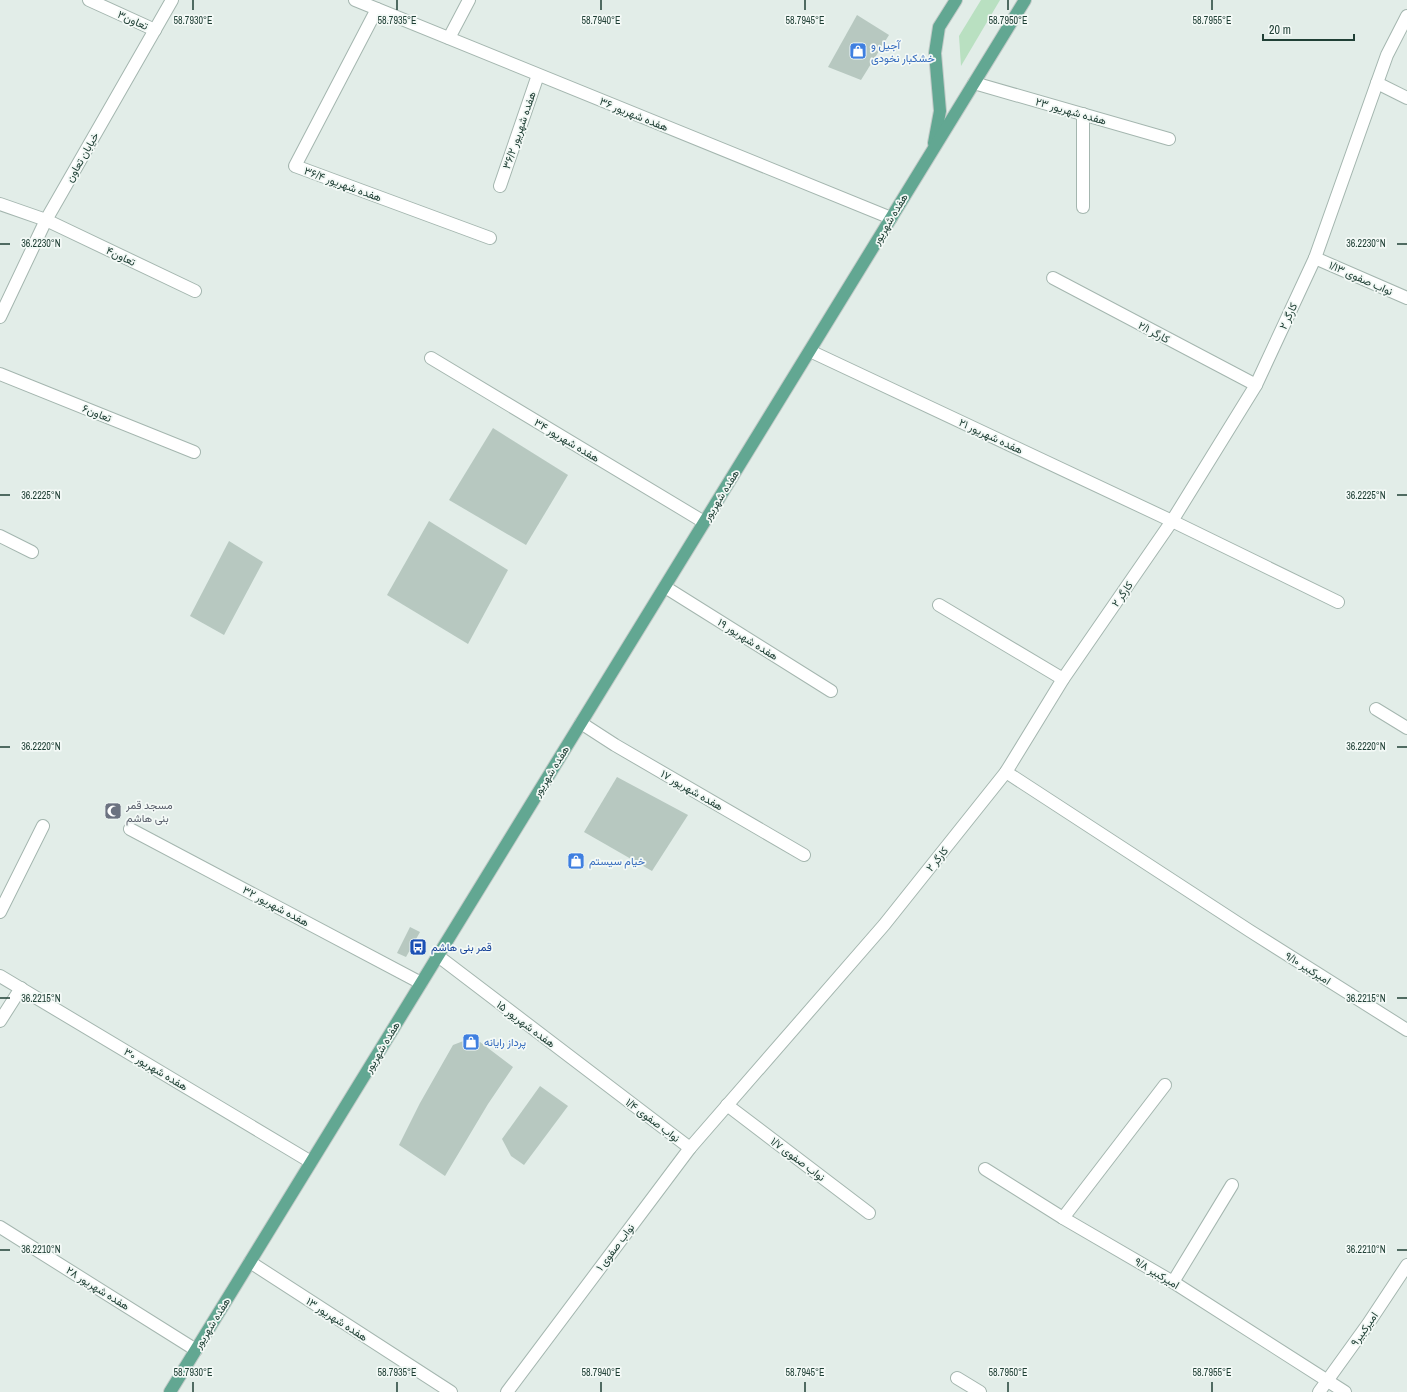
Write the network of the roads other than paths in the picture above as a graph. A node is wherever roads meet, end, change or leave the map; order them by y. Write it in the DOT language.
graph roads {
  1 [pos="89,0"];
  2 [pos="172,0"];
  3 [pos="355,0"];
  4 [pos="469,0"];
  5 [pos="956,0"];
  6 [pos="1025,0"];
  7 [pos="377,9"];
  8 [pos="1407,16"];
  9 [pos="155,30"];
  10 [pos="449,38"];
  11 [pos="538,75"];
  12 [pos="974,83"];
  13 [pos="1376,83"];
  14 [pos="1407,98"];
  15 [pos="1083,114"];
  16 [pos="1169,140"];
  17 [pos="932,150"];
  18 [pos="500,186"];
  19 [pos="0,204"];
  20 [pos="1083,207"];
  21 [pos="891,218"];
  22 [pos="46,220"];
  23 [pos="490,238"];
  24 [pos="1315,258"];
  25 [pos="1053,278"];
  26 [pos="196,291"];
  27 [pos="1407,298"];
  28 [pos="0,317"];
  29 [pos="810,351"];
  30 [pos="431,358"];
  31 [pos="0,374"];
  32 [pos="1256,386"];
  33 [pos="194,452"];
  34 [pos="1172,521"];
  35 [pos="704,522"];
  36 [pos="0,536"];
  37 [pos="32,552"];
  38 [pos="665,587"];
  39 [pos="1338,602"];
  40 [pos="939,605"];
  41 [pos="1063,679"];
  42 [pos="831,691"];
  43 [pos="1376,708"];
  44 [pos="581,723"];
  45 [pos="1407,728"];
  46 [pos="1006,772"];
  47 [pos="43,826"];
  48 [pos="130,829"];
  49 [pos="804,855"];
  50 [pos="0,912"];
  51 [pos="438,956"];
  52 [pos="0,976"];
  53 [pos="421,983"];
  54 [pos="21,988"];
  55 [pos="0,1020"];
  56 [pos="1407,1030"];
  57 [pos="1165,1085"];
  58 [pos="615,1091"];
  59 [pos="728,1105"];
  60 [pos="690,1148"];
  61 [pos="311,1162"];
  62 [pos="985,1169"];
  63 [pos="1232,1185"];
  64 [pos="868,1213"];
  65 [pos="1063,1218"];
  66 [pos="0,1227"];
  67 [pos="250,1262"];
  68 [pos="1407,1265"];
  69 [pos="1173,1282"];
  70 [pos="196,1350"];
  71 [pos="957,1378"];
  72 [pos="1327,1381"];
  73 [pos="170,1392"];
  74 [pos="451,1392"];
  75 [pos="507,1392"];
  76 [pos="980,1392"];
  77 [pos="1319,1392"];
  78 [pos="1345,1392"];
  1 -- 9 [label="street, تعاون۳"];
  2 -- 9 [label="street, خیابان تعاون"];
  3 -- 7 [label="street, هفده شهریور ۳۶"];
  4 -- 10 [label="street"];
  5 -- 17 [label="main road, هفده شهریور"];
  6 -- 12 [label="main road, هفده شهریور"];
  7 -- 10 [label="street, هفده شهریور ۳۶"];
  7 -- 23 [label="street, هفده شهریور ۳۶/۴"];
  8 -- 13 [label="street, کارگر ۲"];
  9 -- 22 [label="street, خیابان تعاون"];
  10 -- 11 [label="street, هفده شهریور ۳۶"];
  11 -- 18 [label="street, هفده شهریور ۳۶/۲"];
  11 -- 21 [label="street, هفده شهریور ۳۶"];
  12 -- 15 [label="street, هفده شهریور ۲۳"];
  12 -- 17 [label="main road, هفده شهریور"];
  13 -- 14 [label="street"];
  13 -- 24 [label="street, کارگر ۲"];
  15 -- 16 [label="street, هفده شهریور ۲۳"];
  15 -- 20 [label="street"];
  17 -- 21 [label="main road, هفده شهریور"];
  19 -- 22 [label="street, تعاون۴"];
  21 -- 29 [label="main road, هفده شهریور"];
  22 -- 26 [label="street, تعاون۴"];
  22 -- 28 [label="street, خیابان تعاون"];
  24 -- 27 [label="street, نواب صفوی ۱/۱۳"];
  24 -- 32 [label="street, کارگر ۲"];
  25 -- 32 [label="street, کارگر ۲/۱"];
  29 -- 34 [label="street, هفده شهریور ۲۱"];
  29 -- 35 [label="main road, هفده شهریور"];
  30 -- 35 [label="street, هفده شهریور ۳۴"];
  31 -- 33 [label="street, تعاون۶"];
  32 -- 34 [label="street, کارگر ۲"];
  34 -- 39 [label="street, هفده شهریور ۲۱"];
  34 -- 41 [label="street, کارگر ۲"];
  35 -- 38 [label="main road, هفده شهریور"];
  36 -- 37 [label="street"];
  38 -- 42 [label="street, هفده شهریور ۱۹"];
  38 -- 44 [label="main road, هفده شهریور"];
  40 -- 41 [label="street"];
  41 -- 46 [label="street, کارگر ۲"];
  43 -- 45 [label="street"];
  44 -- 49 [label="street, هفده شهریور ۱۷"];
  44 -- 51 [label="main road, هفده شهریور"];
  46 -- 56 [label="street, امیرکبیر ۹/۱۰"];
  46 -- 59 [label="street, کارگر ۲"];
  47 -- 50 [label="street"];
  48 -- 53 [label="street, هفده شهریور ۳۲"];
  51 -- 53 [label="main road, هفده شهریور"];
  51 -- 58 [label="street, هفده شهریور ۱۵"];
  52 -- 54 [label="street, هفده شهریور ۳۰"];
  53 -- 61 [label="main road, هفده شهریور"];
  54 -- 55 [label="street"];
  54 -- 61 [label="street, هفده شهریور ۳۰"];
  57 -- 65 [label="street"];
  58 -- 60 [label="street, نواب صفوی ۱/۴"];
  59 -- 60 [label="street, نواب صفوی ۱"];
  59 -- 64 [label="street, نواب صفوی ۱/۷"];
  60 -- 75 [label="street, نواب صفوی ۱"];
  61 -- 67 [label="main road, هفده شهریور"];
  62 -- 65 [label="street, امیرکبیر ۹/۸"];
  63 -- 69 [label="street"];
  65 -- 69 [label="street, امیرکبیر ۹/۸"];
  66 -- 70 [label="street, هفده شهریور ۲۸"];
  67 -- 70 [label="main road, هفده شهریور"];
  67 -- 74 [label="street, هفده شهریور ۱۳"];
  68 -- 72 [label="street, امیرکبیر۹"];
  69 -- 72 [label="street, امیرکبیر ۹/۸"];
  70 -- 73 [label="main road, هفده شهریور"];
  71 -- 76 [label="street"];
  72 -- 77 [label="street, امیرکبیر۹"];
  72 -- 78 [label="street, امیرکبیر ۹/۸"];
}
